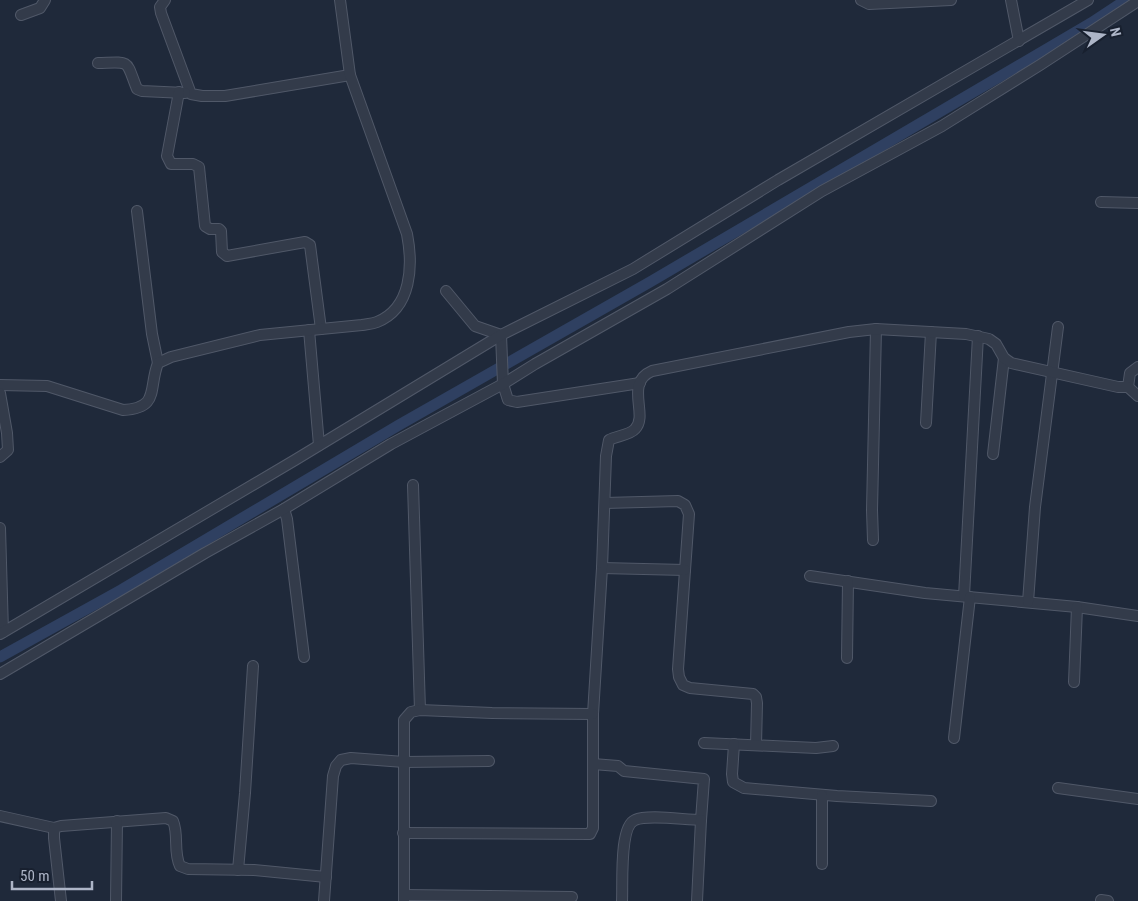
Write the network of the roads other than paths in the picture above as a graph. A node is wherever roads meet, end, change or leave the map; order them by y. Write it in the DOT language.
graph roads {
  1 [pos="46,0"];
  2 [pos="165,0"];
  3 [pos="340,0"];
  4 [pos="861,0"];
  5 [pos="951,0"];
  6 [pos="1011,0"];
  7 [pos="1088,0"];
  8 [pos="1138,1"];
  9 [pos="21,15"];
  10 [pos="1019,41"];
  11 [pos="98,63"];
  12 [pos="350,75"];
  13 [pos="180,92"];
  14 [pos="191,94"];
  15 [pos="1101,202"];
  16 [pos="1138,203"];
  17 [pos="137,211"];
  18 [pos="446,291"];
  19 [pos="1058,327"];
  20 [pos="322,329"];
  21 [pos="876,329"];
  22 [pos="309,330"];
  23 [pos="931,332"];
  24 [pos="978,336"];
  25 [pos="501,339"];
  26 [pos="1004,358"];
  27 [pos="158,363"];
  28 [pos="1138,367"];
  29 [pos="1051,373"];
  30 [pos="503,379"];
  31 [pos="640,383"];
  32 [pos="0,385"];
  33 [pos="1128,387"];
  34 [pos="0,393"];
  35 [pos="1138,396"];
  36 [pos="926,422"];
  37 [pos="319,445"];
  38 [pos="993,454"];
  39 [pos="0,457"];
  40 [pos="413,485"];
  41 [pos="605,503"];
  42 [pos="284,509"];
  43 [pos="0,528"];
  44 [pos="873,540"];
  45 [pos="602,568"];
  46 [pos="685,570"];
  47 [pos="810,576"];
  48 [pos="848,581"];
  49 [pos="967,596"];
  50 [pos="1028,602"];
  51 [pos="1077,607"];
  52 [pos="1138,616"];
  53 [pos="1,633"];
  54 [pos="304,657"];
  55 [pos="848,658"];
  56 [pos="253,666"];
  57 [pos="0,674"];
  58 [pos="1074,682"];
  59 [pos="420,710"];
  60 [pos="593,714"];
  61 [pos="954,738"];
  62 [pos="704,743"];
  63 [pos="734,744"];
  64 [pos="756,745"];
  65 [pos="832,746"];
  66 [pos="489,761"];
  67 [pos="404,762"];
  68 [pos="593,764"];
  69 [pos="1058,788"];
  70 [pos="822,795"];
  71 [pos="1138,799"];
  72 [pos="931,801"];
  73 [pos="0,816"];
  74 [pos="701,820"];
  75 [pos="117,821"];
  76 [pos="54,828"];
  77 [pos="403,833"];
  78 [pos="822,864"];
  79 [pos="238,870"];
  80 [pos="326,877"];
  81 [pos="572,897"];
  82 [pos="404,898"];
  83 [pos="61,901"];
  84 [pos="116,901"];
  85 [pos="324,901"];
  86 [pos="622,901"];
  87 [pos="697,901"];
  1 -- 9 [label="street"];
  2 -- 14 [label="street"];
  3 -- 12 [label="street"];
  4 -- 5 [label="street"];
  6 -- 10 [label="street"];
  7 -- 10 [label="street"];
  8 -- 30 [label="street"];
  10 -- 25 [label="street"];
  11 -- 13 [label="street"];
  12 -- 14 [label="street"];
  12 -- 20 [label="street"];
  13 -- 14 [label="street"];
  13 -- 20 [label="street"];
  15 -- 16 [label="street"];
  17 -- 27 [label="street"];
  18 -- 25 [label="street"];
  19 -- 29 [label="street"];
  20 -- 22 [label="street"];
  21 -- 23 [label="street"];
  21 -- 31 [label="street"];
  21 -- 44 [label="street"];
  22 -- 27 [label="street"];
  22 -- 37 [label="street"];
  23 -- 24 [label="street"];
  23 -- 36 [label="street"];
  24 -- 26 [label="street"];
  24 -- 49 [label="street"];
  25 -- 30 [label="street"];
  25 -- 37 [label="street"];
  26 -- 29 [label="street"];
  26 -- 38 [label="street"];
  27 -- 32 [label="street"];
  28 -- 33 [label="street"];
  29 -- 33 [label="street"];
  29 -- 50 [label="street"];
  30 -- 31 [label="street"];
  30 -- 42 [label="street"];
  31 -- 41 [label="street"];
  33 -- 35 [label="street"];
  34 -- 39 [label="street"];
  37 -- 53 [label="street"];
  40 -- 59 [label="street"];
  41 -- 45 [label="street"];
  41 -- 46 [label="street"];
  42 -- 54 [label="street"];
  42 -- 57 [label="street"];
  43 -- 53 [label="street"];
  45 -- 46 [label="street"];
  45 -- 60 [label="street"];
  46 -- 64 [label="street"];
  47 -- 48 [label="street"];
  48 -- 49 [label="street"];
  48 -- 55 [label="street"];
  49 -- 50 [label="street"];
  49 -- 61 [label="street"];
  50 -- 51 [label="street"];
  51 -- 52 [label="street"];
  51 -- 58 [label="street"];
  56 -- 79 [label="street"];
  59 -- 60 [label="street"];
  59 -- 67 [label="street"];
  60 -- 68 [label="street"];
  62 -- 63 [label="street"];
  63 -- 64 [label="street"];
  63 -- 70 [label="street"];
  64 -- 65 [label="street"];
  66 -- 67 [label="street"];
  67 -- 77 [label="street"];
  67 -- 80 [label="street"];
  68 -- 74 [label="street"];
  68 -- 77 [label="street"];
  69 -- 71 [label="street"];
  70 -- 72 [label="street"];
  70 -- 78 [label="street"];
  73 -- 76 [label="street"];
  74 -- 86 [label="street"];
  74 -- 87 [label="street"];
  75 -- 76 [label="street"];
  75 -- 79 [label="street"];
  75 -- 84 [label="street"];
  76 -- 83 [label="street"];
  77 -- 82 [label="street"];
  79 -- 80 [label="street"];
  80 -- 85 [label="street"];
  81 -- 82 [label="street"];
}
